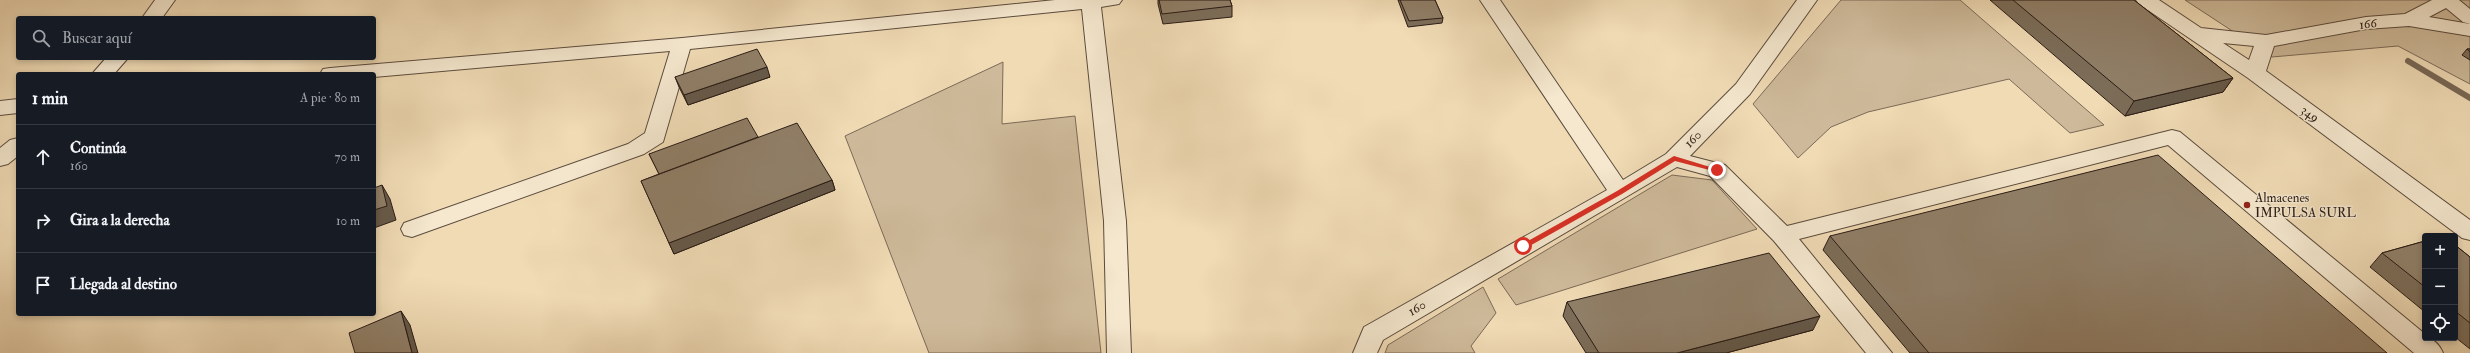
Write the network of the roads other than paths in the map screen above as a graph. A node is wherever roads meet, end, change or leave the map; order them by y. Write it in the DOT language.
graph roads {
  1 [pos="165,0"];
  2 [pos="1490,0"];
  3 [pos="1807,0"];
  4 [pos="2146,0"];
  5 [pos="2447,0"];
  6 [pos="1101,2"];
  7 [pos="153,16"];
  8 [pos="2470,18"];
  9 [pos="2409,20"];
  10 [pos="2470,30"];
  11 [pos="2196,34"];
  12 [pos="2266,41"];
  13 [pos="682,44"];
  14 [pos="116,60"];
  15 [pos="104,72"];
  16 [pos="353,72"];
  17 [pos="2254,73"];
  18 [pos="16,106"];
  19 [pos="0,108"];
  20 [pos="16,147"];
  21 [pos="1674,158"];
  22 [pos="0,159"];
  23 [pos="1620,192"];
  24 [pos="412,229"];
  25 [pos="2470,232"];
  26 [pos="1782,235"];
  27 [pos="1119,353"];
  28 [pos="1365,353"];
  29 [pos="1880,353"];
  30 [pos="2430,353"];
  1 -- 7 [label="street"];
  2 -- 23 [label="street"];
  3 -- 21 [label="street, 160"];
  4 -- 11 [label="street, 349"];
  5 -- 8 [label="street"];
  5 -- 9 [label="street"];
  6 -- 13 [label="street"];
  6 -- 27 [label="street"];
  9 -- 10 [label="street, 166"];
  9 -- 12 [label="street, 166"];
  11 -- 12 [label="street, 166"];
  11 -- 17 [label="street, 349"];
  12 -- 17 [label="street"];
  13 -- 16 [label="street"];
  13 -- 24 [label="street"];
  14 -- 15 [label="street"];
  17 -- 25 [label="street, 349"];
  18 -- 19 [label="street"];
  20 -- 22 [label="street"];
  21 -- 23 [label="street, 160"];
  21 -- 26 [label="street"];
  23 -- 28 [label="street, 160"];
  26 -- 29 [label="street"];
  26 -- 30 [label="street"];
}
